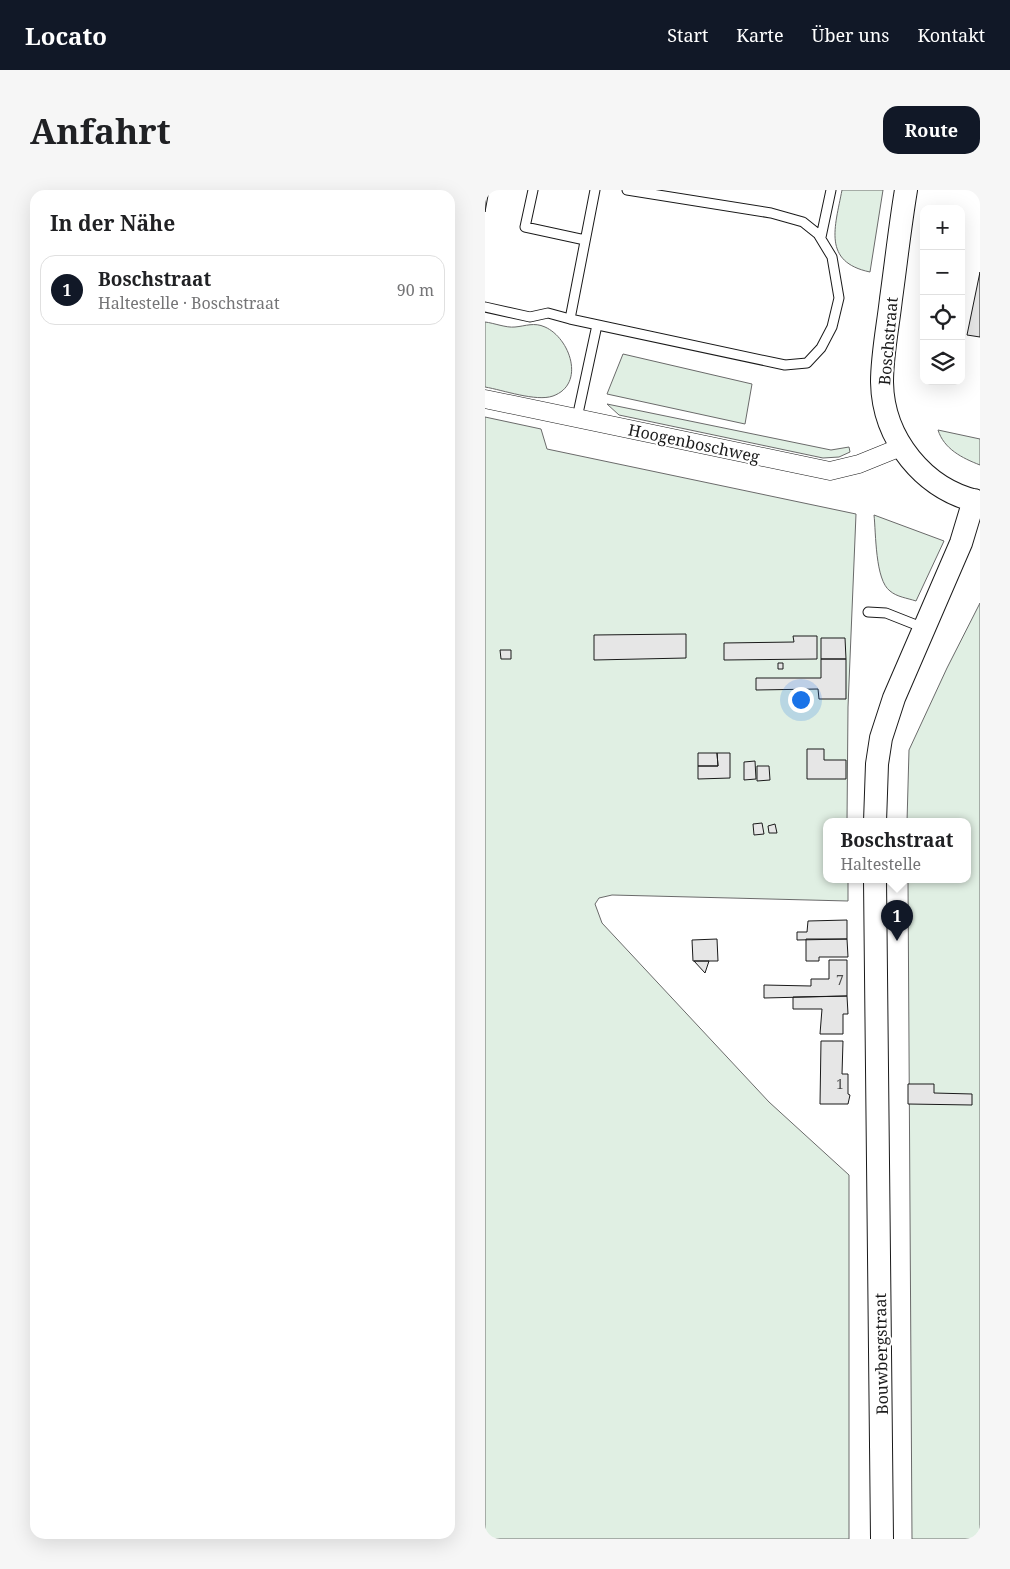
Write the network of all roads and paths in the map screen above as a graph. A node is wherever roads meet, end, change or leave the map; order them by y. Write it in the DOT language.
graph roads {
  1 [pos="533,190"];
  2 [pos="595,190"];
  3 [pos="627,190"];
  4 [pos="831,190"];
  5 [pos="906,190"];
  6 [pos="821,237"];
  7 [pos="585,240"];
  8 [pos="485,307"];
  9 [pos="570,319"];
  10 [pos="597,325"];
  11 [pos="485,399"];
  12 [pos="577,418"];
  13 [pos="901,447"];
  14 [pos="977,501"];
  15 [pos="868,612"];
  16 [pos="924,628"];
  17 [pos="875,818"];
  18 [pos="875,883"];
  19 [pos="881,1539"];
  1 -- 7 [label="lane"];
  2 -- 7 [label="lane"];
  3 -- 6 [label="lane"];
  4 -- 6 [label="lane"];
  5 -- 13 [label="street, Boschstraat"];
  6 -- 10 [label="lane"];
  7 -- 9 [label="lane"];
  8 -- 9 [label="lane"];
  9 -- 10 [label="lane"];
  10 -- 12 [label="lane"];
  11 -- 12 [label="street, Hoogenboschweg"];
  12 -- 13 [label="street, Hoogenboschweg"];
  13 -- 14 [label="street, Boschstraat"];
  14 -- 16 [label="street, Boschstraat"];
  15 -- 16 [label="lane"];
  16 -- 17 [label="street, Boschstraat"];
  18 -- 19 [label="street, Bouwbergstraat"];
}
